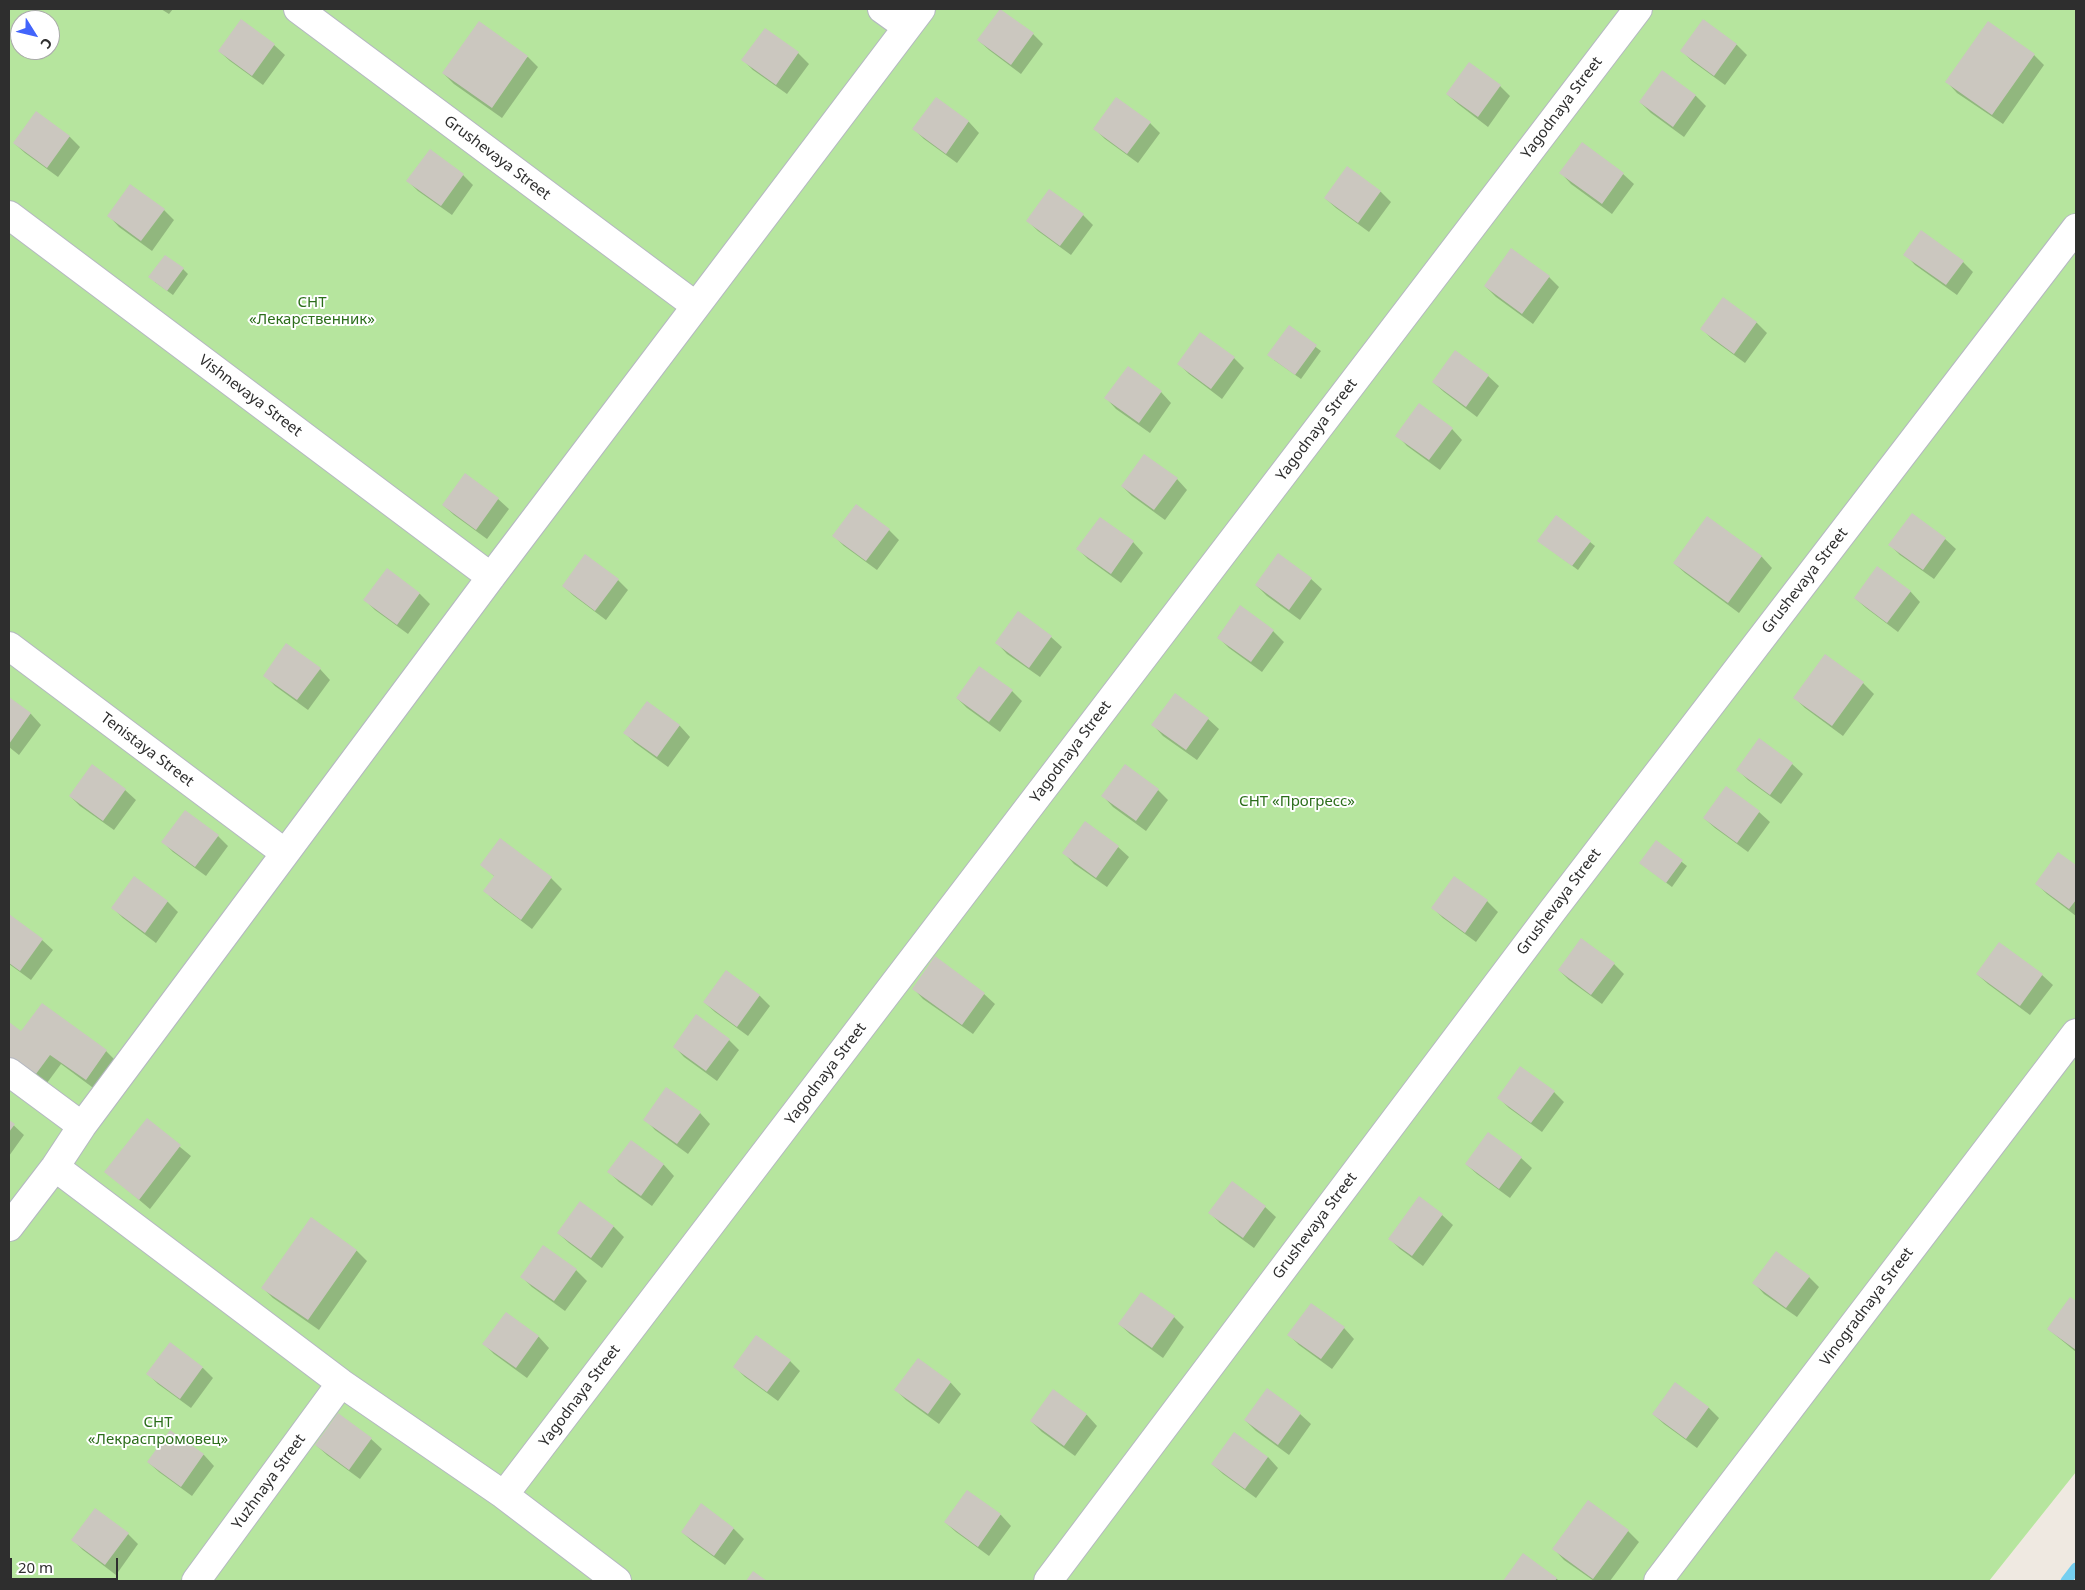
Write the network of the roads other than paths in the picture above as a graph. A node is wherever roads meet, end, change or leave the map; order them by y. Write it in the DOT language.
graph roads {
  1 [pos="298,9"];
  2 [pos="882,9"];
  3 [pos="1638,9"];
  4 [pos="914,18"];
  5 [pos="9,214"];
  6 [pos="2076,228"];
  7 [pos="696,306"];
  8 [pos="491,577"];
  9 [pos="9,646"];
  10 [pos="285,853"];
  11 [pos="2076,1033"];
  12 [pos="9,1072"];
  13 [pos="82,1126"];
  14 [pos="55,1167"];
  15 [pos="9,1227"];
  16 [pos="341,1383"];
  17 [pos="504,1496"];
  18 [pos="196,1581"];
  19 [pos="617,1581"];
  20 [pos="1048,1581"];
  21 [pos="1658,1581"];
  1 -- 7 [label="street, Grushevaya Street"];
  2 -- 4 [label="street"];
  3 -- 17 [label="street, Yagodnaya Street"];
  4 -- 7 [label="street"];
  5 -- 8 [label="street, Vishnevaya Street"];
  6 -- 20 [label="street, Grushevaya Street"];
  7 -- 8 [label="street"];
  8 -- 10 [label="street"];
  9 -- 10 [label="street, Tenistaya Street"];
  10 -- 13 [label="street"];
  11 -- 21 [label="street, Vinogradnaya Street"];
  12 -- 13 [label="street"];
  13 -- 14 [label="street"];
  14 -- 15 [label="street"];
  14 -- 16 [label="street"];
  16 -- 17 [label="street"];
  16 -- 18 [label="street, Yuzhnaya Street"];
  17 -- 19 [label="street"];
}
